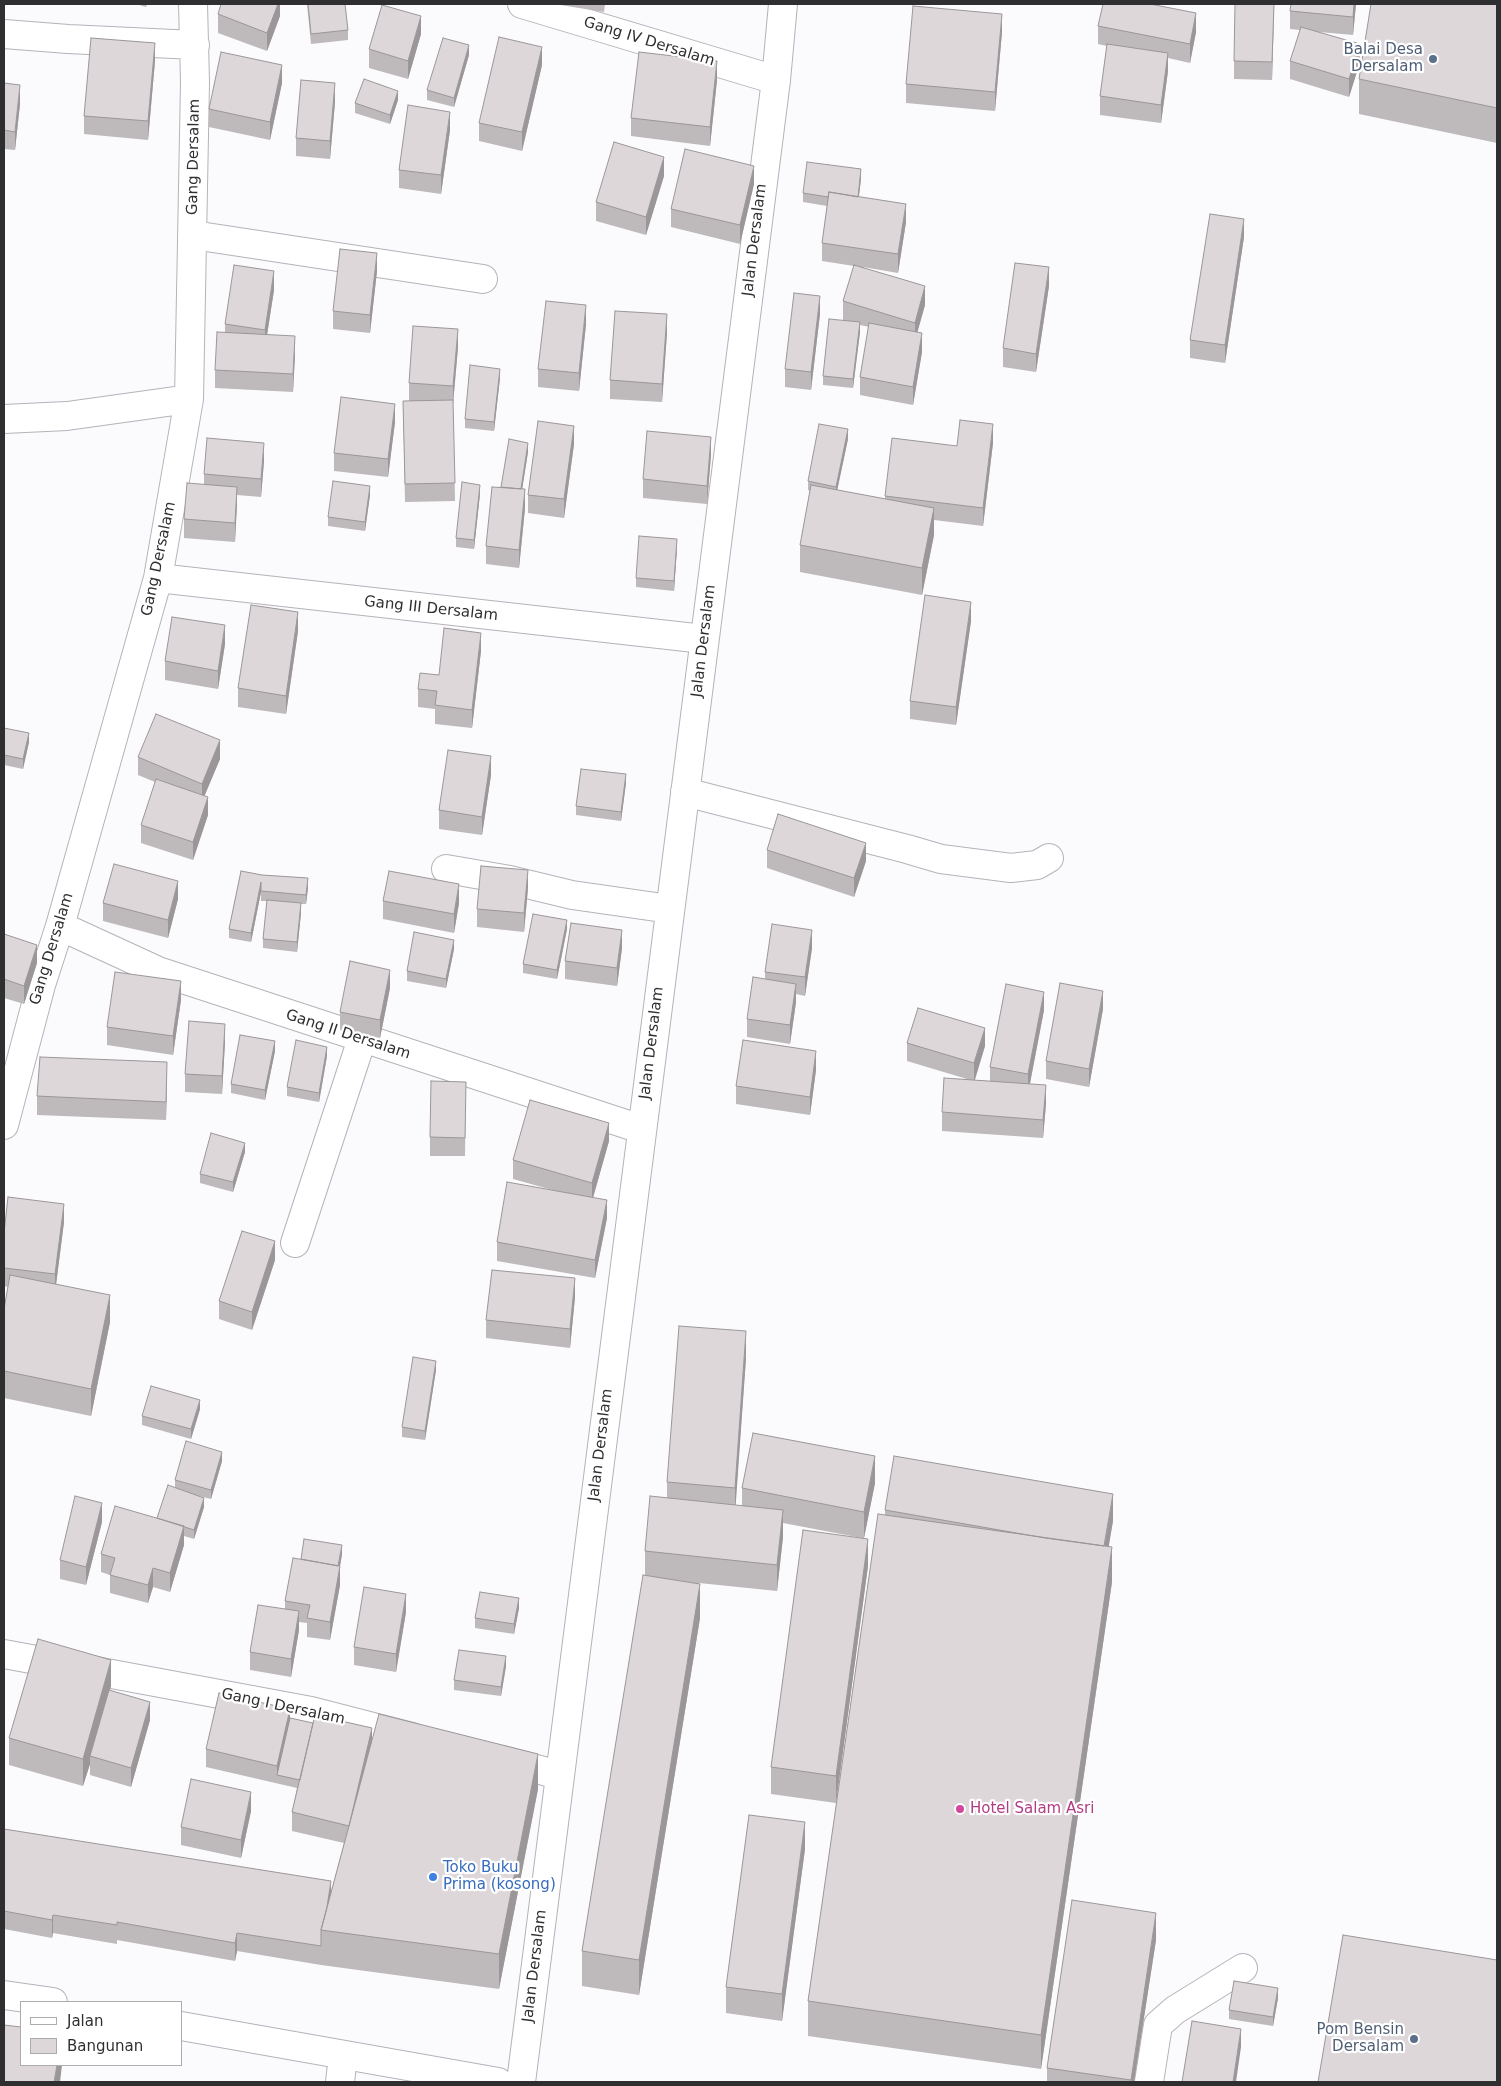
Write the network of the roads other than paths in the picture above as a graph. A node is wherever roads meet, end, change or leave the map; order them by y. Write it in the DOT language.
graph roads {
  1 [pos="193,4"];
  2 [pos="522,4"];
  3 [pos="783,4"];
  4 [pos="4,34"];
  5 [pos="195,45"];
  6 [pos="776,80"];
  7 [pos="193,235"];
  8 [pos="483,279"];
  9 [pos="190,399"];
  10 [pos="4,419"];
  11 [pos="158,578"];
  12 [pos="704,639"];
  13 [pos="685,792"];
  14 [pos="1049,858"];
  15 [pos="446,870"];
  16 [pos="670,910"];
  17 [pos="60,926"];
  18 [pos="362,1039"];
  19 [pos="4,1125"];
  20 [pos="641,1129"];
  21 [pos="294,1243"];
  22 [pos="4,1654"];
  23 [pos="435,1743"];
  24 [pos="483,1755"];
  25 [pos="559,1775"];
  26 [pos="1244,1968"];
  27 [pos="4,1995"];
  28 [pos="46,2001"];
  29 [pos="182,2026"];
  30 [pos="342,2069"];
  31 [pos="498,2082"];
  32 [pos="520,2082"];
  33 [pos="1149,2082"];
  1 -- 5 [label="street, Gang Dersalam"];
  2 -- 6 [label="street, Gang IV Dersalam"];
  3 -- 6 [label="street, Jalan Dersalam"];
  4 -- 5 [label="street"];
  5 -- 7 [label="street, Gang Dersalam"];
  6 -- 12 [label="street, Jalan Dersalam"];
  7 -- 8 [label="street"];
  7 -- 9 [label="street, Gang Dersalam"];
  9 -- 10 [label="street"];
  9 -- 11 [label="street, Gang Dersalam"];
  11 -- 12 [label="street, Gang III Dersalam"];
  11 -- 17 [label="street, Gang Dersalam"];
  12 -- 13 [label="street, Jalan Dersalam"];
  13 -- 14 [label="street"];
  13 -- 16 [label="street, Jalan Dersalam"];
  15 -- 16 [label="street"];
  16 -- 20 [label="street, Jalan Dersalam"];
  17 -- 18 [label="street, Gang II Dersalam"];
  17 -- 19 [label="street, Gang Dersalam"];
  18 -- 20 [label="street, Gang II Dersalam"];
  18 -- 21 [label="street"];
  20 -- 25 [label="street, Jalan Dersalam"];
  22 -- 23 [label="street, Gang I Dersalam"];
  24 -- 25 [label="street"];
  25 -- 32 [label="street, Jalan Dersalam"];
  26 -- 33 [label="street"];
  27 -- 28 [label="street"];
  29 -- 30 [label="street"];
  30 -- 31 [label="street"];
}
